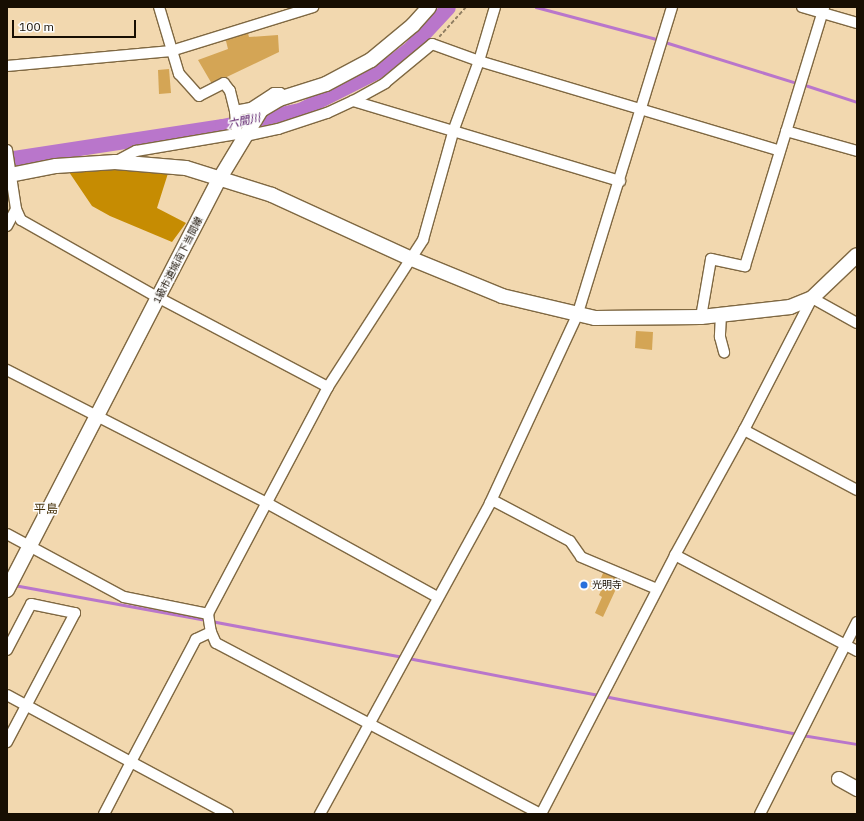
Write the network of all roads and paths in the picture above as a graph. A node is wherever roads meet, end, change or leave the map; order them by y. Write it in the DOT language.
graph roads {
  1 [pos="159,7"];
  2 [pos="313,7"];
  3 [pos="429,7"];
  4 [pos="466,7"];
  5 [pos="495,7"];
  6 [pos="672,7"];
  7 [pos="802,7"];
  8 [pos="823,10"];
  9 [pos="857,23"];
  10 [pos="432,44"];
  11 [pos="171,51"];
  12 [pos="479,61"];
  13 [pos="7,66"];
  14 [pos="285,98"];
  15 [pos="353,101"];
  16 [pos="642,110"];
  17 [pos="240,125"];
  18 [pos="454,129"];
  19 [pos="786,130"];
  20 [pos="7,150"];
  21 [pos="780,151"];
  22 [pos="857,151"];
  23 [pos="115,162"];
  24 [pos="9,173"];
  25 [pos="220,178"];
  26 [pos="620,181"];
  27 [pos="16,209"];
  28 [pos="7,226"];
  29 [pos="857,255"];
  30 [pos="412,259"];
  31 [pos="159,298"];
  32 [pos="812,298"];
  33 [pos="721,315"];
  34 [pos="577,316"];
  35 [pos="701,317"];
  36 [pos="857,323"];
  37 [pos="724,352"];
  38 [pos="7,370"];
  39 [pos="328,387"];
  40 [pos="96,418"];
  41 [pos="744,430"];
  42 [pos="857,490"];
  43 [pos="265,502"];
  44 [pos="490,503"];
  45 [pos="7,534"];
  46 [pos="29,546"];
  47 [pos="675,556"];
  48 [pos="10,584"];
  49 [pos="657,589"];
  50 [pos="437,597"];
  51 [pos="208,614"];
  52 [pos="857,622"];
  53 [pos="211,632"];
  54 [pos="844,646"];
  55 [pos="7,650"];
  56 [pos="857,652"];
  57 [pos="7,695"];
  58 [pos="26,705"];
  59 [pos="371,725"];
  60 [pos="7,742"];
  61 [pos="131,762"];
  62 [pos="839,779"];
  63 [pos="857,789"];
  64 [pos="104,814"];
  65 [pos="228,814"];
  66 [pos="320,814"];
  67 [pos="540,814"];
  68 [pos="760,814"];
  1 -- 11 [label="street"];
  2 -- 11 [label="street"];
  3 -- 14 [label="street, 1級市道城南下当間線"];
  4 -- 10 [label="path"];
  5 -- 12 [label="street"];
  6 -- 16 [label="street"];
  7 -- 8 [label="street"];
  8 -- 9 [label="street"];
  8 -- 19 [label="street"];
  10 -- 12 [label="street"];
  10 -- 15 [label="street"];
  11 -- 13 [label="street"];
  11 -- 17 [label="street"];
  12 -- 16 [label="street"];
  12 -- 18 [label="street"];
  14 -- 17 [label="street, 1級市道城南下当間線"];
  14 -- 17 [label="street"];
  15 -- 17 [label="street"];
  15 -- 18 [label="street"];
  16 -- 21 [label="street"];
  16 -- 26 [label="street"];
  17 -- 23 [label="street"];
  17 -- 25 [label="street, 1級市道城南下当間線"];
  18 -- 26 [label="street"];
  18 -- 30 [label="street"];
  19 -- 21 [label="street"];
  19 -- 22 [label="street"];
  20 -- 24 [label="street"];
  21 -- 35 [label="street"];
  23 -- 24 [label="street"];
  23 -- 25 [label="street"];
  24 -- 27 [label="street"];
  25 -- 30 [label="street"];
  25 -- 31 [label="street, 1級市道城南下当間線"];
  26 -- 34 [label="street"];
  27 -- 28 [label="street"];
  27 -- 31 [label="street"];
  29 -- 32 [label="street"];
  30 -- 34 [label="street"];
  30 -- 39 [label="street"];
  31 -- 39 [label="street"];
  31 -- 40 [label="street, 1級市道城南下当間線"];
  32 -- 33 [label="street"];
  32 -- 36 [label="street"];
  32 -- 41 [label="street"];
  33 -- 35 [label="street"];
  33 -- 37 [label="street"];
  34 -- 35 [label="street"];
  34 -- 44 [label="street"];
  38 -- 40 [label="street"];
  39 -- 43 [label="street"];
  40 -- 43 [label="street"];
  40 -- 46 [label="street, 1級市道城南下当間線"];
  41 -- 42 [label="street"];
  41 -- 47 [label="street"];
  43 -- 50 [label="street"];
  43 -- 51 [label="street"];
  44 -- 49 [label="street"];
  44 -- 50 [label="street"];
  45 -- 46 [label="street"];
  46 -- 48 [label="street, 1級市道城南下当間線"];
  46 -- 51 [label="street"];
  47 -- 49 [label="street"];
  47 -- 54 [label="street"];
  49 -- 67 [label="street"];
  50 -- 59 [label="street"];
  51 -- 53 [label="street"];
  52 -- 54 [label="street"];
  53 -- 59 [label="street"];
  53 -- 61 [label="street"];
  54 -- 56 [label="street"];
  54 -- 68 [label="street"];
  55 -- 58 [label="street"];
  57 -- 58 [label="street"];
  58 -- 60 [label="street"];
  58 -- 61 [label="street"];
  59 -- 66 [label="street"];
  59 -- 67 [label="street"];
  61 -- 64 [label="street"];
  61 -- 65 [label="street"];
  62 -- 63 [label="street"];
}
